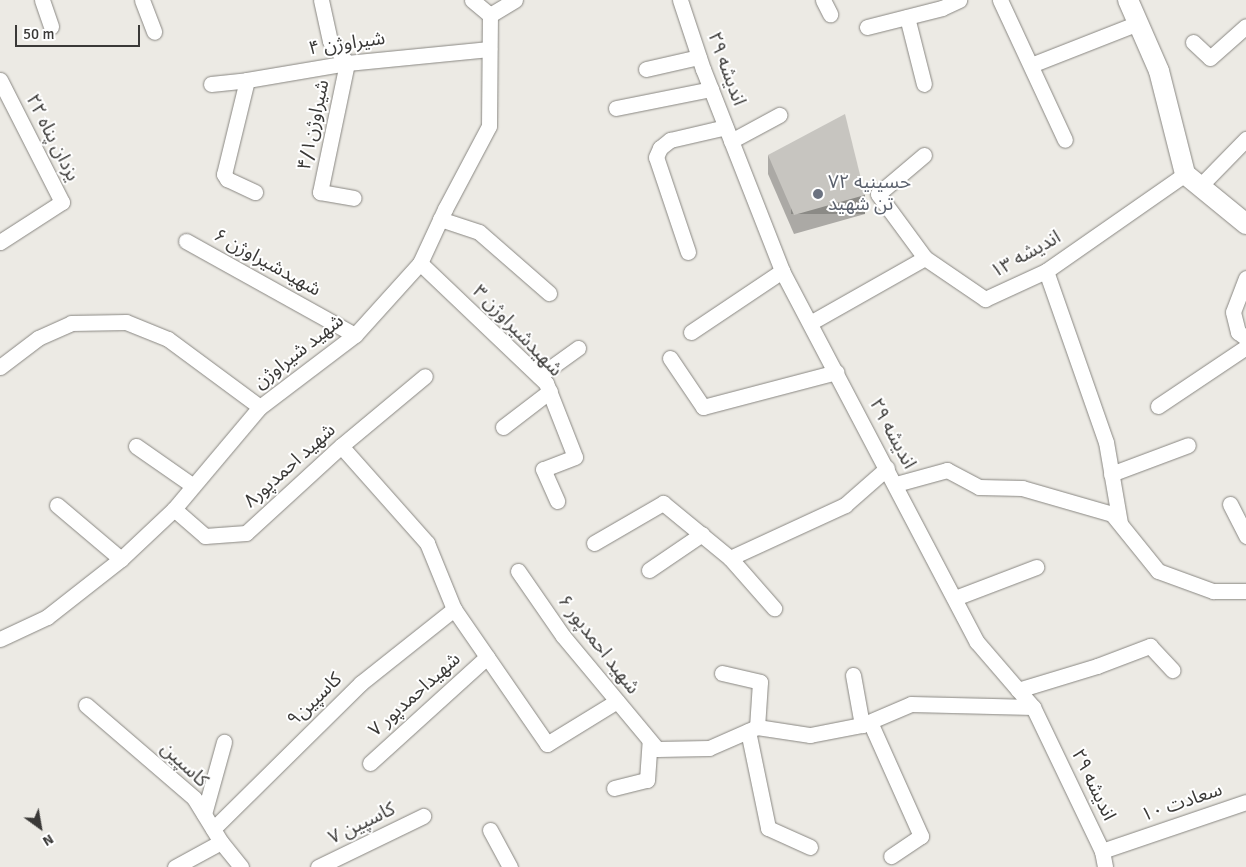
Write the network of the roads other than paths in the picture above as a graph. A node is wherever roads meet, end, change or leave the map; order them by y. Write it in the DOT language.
graph roads {
  1 [pos="42,0"];
  2 [pos="142,0"];
  3 [pos="321,0"];
  4 [pos="472,0"];
  5 [pos="515,0"];
  6 [pos="680,0"];
  7 [pos="823,0"];
  8 [pos="959,0"];
  9 [pos="1000,0"];
  10 [pos="1128,0"];
  11 [pos="830,14"];
  12 [pos="490,15"];
  13 [pos="907,17"];
  14 [pos="1138,23"];
  15 [pos="51,26"];
  16 [pos="1246,26"];
  17 [pos="867,27"];
  18 [pos="154,32"];
  19 [pos="1193,42"];
  20 [pos="489,49"];
  21 [pos="699,57"];
  22 [pos="347,63"];
  23 [pos="1031,65"];
  24 [pos="646,68"];
  25 [pos="0,80"];
  26 [pos="247,80"];
  27 [pos="211,84"];
  28 [pos="924,84"];
  29 [pos="711,89"];
  30 [pos="616,108"];
  31 [pos="779,115"];
  32 [pos="728,134"];
  33 [pos="1246,139"];
  34 [pos="1065,140"];
  35 [pos="924,155"];
  36 [pos="1192,180"];
  37 [pos="255,192"];
  38 [pos="353,198"];
  39 [pos="440,218"];
  40 [pos="1246,224"];
  41 [pos="186,241"];
  42 [pos="0,242"];
  43 [pos="688,252"];
  44 [pos="924,258"];
  45 [pos="420,263"];
  46 [pos="782,271"];
  47 [pos="1046,271"];
  48 [pos="1246,278"];
  49 [pos="549,293"];
  50 [pos="810,322"];
  51 [pos="691,332"];
  52 [pos="355,335"];
  53 [pos="1246,338"];
  54 [pos="1246,347"];
  55 [pos="578,348"];
  56 [pos="670,358"];
  57 [pos="0,367"];
  58 [pos="836,372"];
  59 [pos="425,376"];
  60 [pos="539,376"];
  61 [pos="550,392"];
  62 [pos="1158,406"];
  63 [pos="260,407"];
  64 [pos="503,427"];
  65 [pos="136,446"];
  66 [pos="341,446"];
  67 [pos="1188,446"];
  68 [pos="887,468"];
  69 [pos="1111,474"];
  70 [pos="896,484"];
  71 [pos="192,485"];
  72 [pos="557,502"];
  73 [pos="1230,504"];
  74 [pos="57,505"];
  75 [pos="174,509"];
  76 [pos="1116,519"];
  77 [pos="702,534"];
  78 [pos="1246,536"];
  79 [pos="594,543"];
  80 [pos="730,558"];
  81 [pos="121,559"];
  82 [pos="1036,567"];
  83 [pos="649,570"];
  84 [pos="518,571"];
  85 [pos="1246,591"];
  86 [pos="955,598"];
  87 [pos="774,608"];
  88 [pos="454,609"];
  89 [pos="0,639"];
  90 [pos="487,657"];
  91 [pos="1172,670"];
  92 [pos="722,673"];
  93 [pos="853,675"];
  94 [pos="1018,690"];
  95 [pos="617,701"];
  96 [pos="86,705"];
  97 [pos="1033,708"];
  98 [pos="866,724"];
  99 [pos="753,729"];
  100 [pos="650,741"];
  101 [pos="224,742"];
  102 [pos="370,763"];
  103 [pos="614,788"];
  104 [pos="1246,802"];
  105 [pos="204,814"];
  106 [pos="424,816"];
  107 [pos="213,829"];
  108 [pos="490,830"];
  109 [pos="221,842"];
  110 [pos="810,847"];
  111 [pos="1102,851"];
  112 [pos="892,856"];
  113 [pos="175,867"];
  114 [pos="241,867"];
  115 [pos="318,867"];
  116 [pos="510,867"];
  117 [pos="1105,867"];
  1 -- 15 [label="street"];
  2 -- 18 [label="street"];
  3 -- 22 [label="street"];
  4 -- 12 [label="street"];
  5 -- 12 [label="street"];
  6 -- 21 [label="street, اندیشه ۲۹"];
  7 -- 11 [label="street"];
  8 -- 13 [label="street"];
  9 -- 23 [label="street"];
  10 -- 14 [label="main road"];
  12 -- 20 [label="street, شهید شیراوژن"];
  13 -- 17 [label="street"];
  13 -- 28 [label="street"];
  14 -- 23 [label="street"];
  14 -- 36 [label="main road"];
  16 -- 19 [label="street"];
  20 -- 22 [label="street, شیراوژن ۴"];
  20 -- 39 [label="street, شهید شیراوژن"];
  21 -- 24 [label="street"];
  21 -- 29 [label="street, اندیشه ۲۹"];
  22 -- 26 [label="street, شیراوژن ۴"];
  22 -- 38 [label="street, شیراوژن۴/۱"];
  23 -- 34 [label="street"];
  25 -- 42 [label="street, یزدان پناه ۲۲"];
  26 -- 27 [label="street, شیراوژن ۴"];
  26 -- 37 [label="street"];
  29 -- 30 [label="street"];
  29 -- 32 [label="street, اندیشه ۲۹"];
  31 -- 32 [label="street"];
  32 -- 43 [label="street"];
  32 -- 46 [label="street, اندیشه ۲۹"];
  33 -- 36 [label="street, اندیشه ۱۳"];
  35 -- 44 [label="street, اندیشه ۱۳"];
  36 -- 40 [label="main road"];
  36 -- 47 [label="street, اندیشه ۱۳"];
  39 -- 45 [label="street, شهید شیراوژن"];
  39 -- 49 [label="street"];
  41 -- 52 [label="street, شهیدشیراوژن ۶"];
  44 -- 47 [label="street, اندیشه ۱۳"];
  44 -- 50 [label="street"];
  45 -- 52 [label="street, شهید شیراوژن"];
  45 -- 60 [label="street, شهیدشیراوژن ۳"];
  46 -- 50 [label="street, اندیشه ۲۹"];
  46 -- 51 [label="street"];
  47 -- 69 [label="street"];
  48 -- 53 [label="street"];
  50 -- 58 [label="street, اندیشه ۲۹"];
  52 -- 63 [label="street, شهید شیراوژن"];
  54 -- 62 [label="street"];
  55 -- 60 [label="street"];
  56 -- 58 [label="street"];
  57 -- 63 [label="street"];
  58 -- 68 [label="street, اندیشه ۲۹"];
  59 -- 66 [label="street, شهید احمدپور۸"];
  60 -- 61 [label="street, شهیدشیراوژن ۳"];
  61 -- 64 [label="street"];
  61 -- 72 [label="street, شهیدشیراوژن ۳"];
  63 -- 71 [label="street, شهید شیراوژن"];
  65 -- 71 [label="street"];
  66 -- 75 [label="street, شهید احمدپور۸"];
  66 -- 88 [label="street"];
  67 -- 69 [label="street"];
  68 -- 70 [label="street, اندیشه ۲۹"];
  68 -- 80 [label="street"];
  69 -- 76 [label="street"];
  70 -- 76 [label="street"];
  70 -- 86 [label="street, اندیشه ۲۹"];
  71 -- 75 [label="street, شهید شیراوژن"];
  73 -- 78 [label="street"];
  74 -- 81 [label="street"];
  75 -- 81 [label="street, شهید شیراوژن"];
  76 -- 85 [label="street"];
  77 -- 79 [label="street"];
  77 -- 80 [label="street"];
  77 -- 83 [label="street"];
  80 -- 87 [label="street"];
  81 -- 89 [label="street, شهید شیراوژن"];
  82 -- 86 [label="street"];
  84 -- 95 [label="street, شهید احمدپور ۶"];
  86 -- 94 [label="street, اندیشه ۲۹"];
  88 -- 90 [label="street"];
  88 -- 107 [label="street, کاسپین۹"];
  90 -- 95 [label="street"];
  90 -- 102 [label="street, شهیداحمدپور ۷"];
  91 -- 94 [label="street"];
  92 -- 99 [label="street"];
  93 -- 98 [label="street"];
  94 -- 97 [label="street, اندیشه ۲۹"];
  95 -- 100 [label="street, شهید احمدپور ۶"];
  96 -- 105 [label="street, کاسپین"];
  97 -- 98 [label="street"];
  97 -- 111 [label="street, اندیشه ۲۹"];
  98 -- 99 [label="street"];
  98 -- 112 [label="street"];
  99 -- 100 [label="street"];
  99 -- 110 [label="street"];
  100 -- 103 [label="street"];
  101 -- 105 [label="street"];
  104 -- 111 [label="street, سعادت ۱۰"];
  105 -- 107 [label="street, کاسپین"];
  106 -- 115 [label="street, کاسپین ۷"];
  107 -- 109 [label="street, کاسپین"];
  108 -- 116 [label="street"];
  109 -- 113 [label="street"];
  109 -- 114 [label="street, کاسپین"];
  111 -- 117 [label="street, اندیشه ۲۹"];
}
